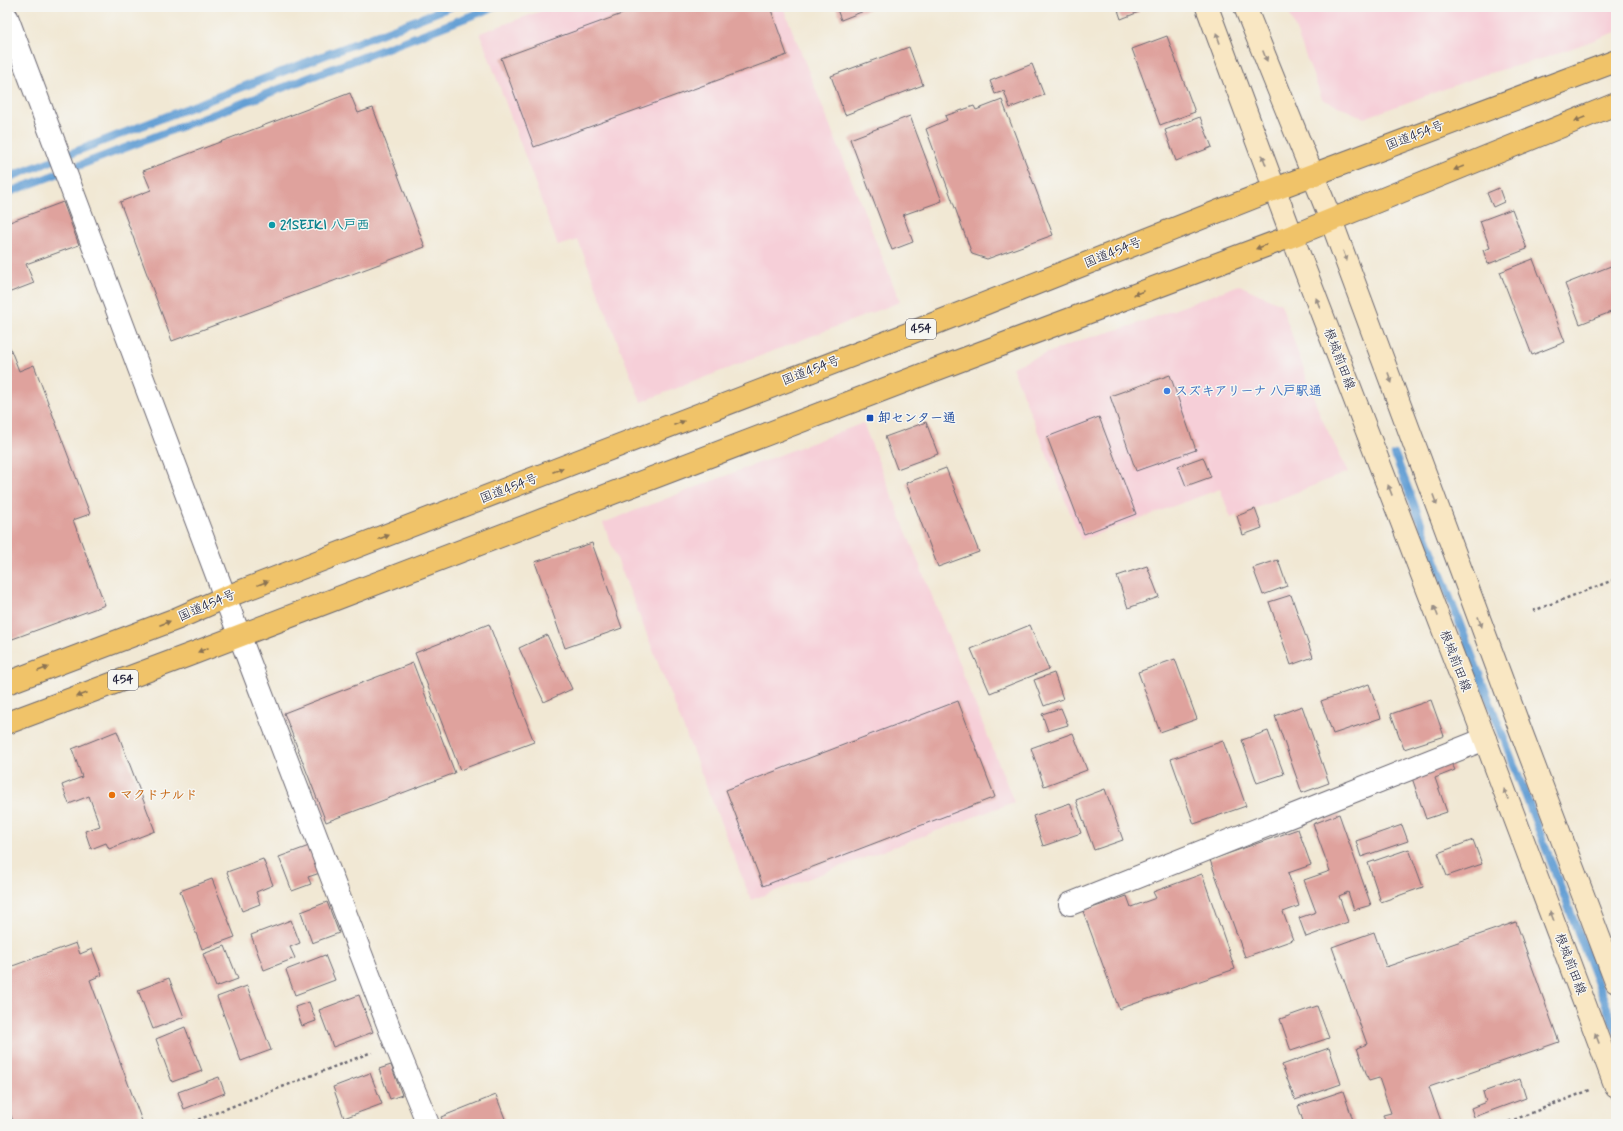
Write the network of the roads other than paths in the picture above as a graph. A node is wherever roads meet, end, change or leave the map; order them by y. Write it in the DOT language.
graph roads {
  1 [pos="1207,7"];
  2 [pos="1245,7"];
  3 [pos="7,17"];
  4 [pos="1616,61"];
  5 [pos="1616,104"];
  6 [pos="1314,174"];
  7 [pos="1274,189"];
  8 [pos="1331,220"];
  9 [pos="1292,236"];
  10 [pos="226,597"];
  11 [pos="240,635"];
  12 [pos="7,683"];
  13 [pos="7,723"];
  14 [pos="1485,739"];
  15 [pos="1070,904"];
  16 [pos="1616,982"];
  17 [pos="1615,1085"];
  18 [pos="428,1124"];
  7 -- 1 [label="street, 根城前田線, one-way"];
  2 -- 6 [label="street, one-way"];
  3 -- 10 [label="street"];
  4 -- 6 [label="highway, 国道454号 / 454"];
  5 -- 8 [label="highway, 454, one-way"];
  6 -- 7 [label="highway, 国道454号 / 454"];
  6 -- 8 [label="street"];
  7 -- 9 [label="street, 根城前田線"];
  10 -- 7 [label="highway, 国道454号 / 454, one-way"];
  8 -- 9 [label="highway, 454"];
  8 -- 16 [label="street, one-way"];
  9 -- 11 [label="highway, 454, one-way"];
  14 -- 9 [label="street, 根城前田線, one-way"];
  10 -- 11 [label="street"];
  12 -- 10 [label="highway, 国道454号 / 454, one-way"];
  11 -- 13 [label="highway, 454, one-way"];
  11 -- 18 [label="street"];
  14 -- 15 [label="street"];
  17 -- 14 [label="street, 根城前田線, one-way"];
}
